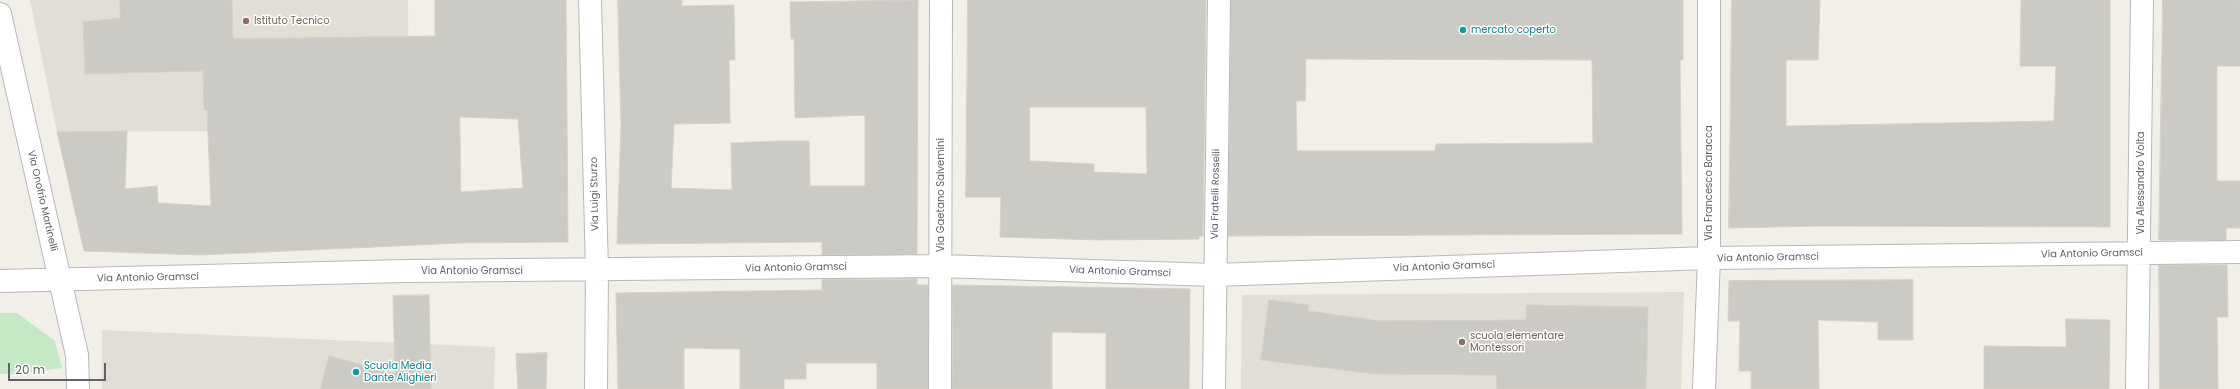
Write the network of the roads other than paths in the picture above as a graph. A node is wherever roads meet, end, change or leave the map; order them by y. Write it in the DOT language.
graph roads {
  1 [pos="590,0"];
  2 [pos="941,0"];
  3 [pos="1219,0"];
  4 [pos="1709,0"];
  5 [pos="2142,0"];
  6 [pos="0,14"];
  7 [pos="2240,252"];
  8 [pos="2140,254"];
  9 [pos="1709,258"];
  10 [pos="941,266"];
  11 [pos="597,271"];
  12 [pos="1214,275"];
  13 [pos="60,280"];
  14 [pos="0,281"];
  15 [pos="78,389"];
  16 [pos="596,389"];
  17 [pos="940,389"];
  18 [pos="1214,389"];
  19 [pos="1704,389"];
  20 [pos="2137,389"];
  1 -- 11 [label="street, Via Luigi Sturzo"];
  2 -- 10 [label="street, Via Gaetano Salvemini"];
  3 -- 12 [label="street, Via Fratelli Rosselli"];
  4 -- 9 [label="street, Via Francesco Baracca"];
  5 -- 8 [label="street, Via Alessandro Volta"];
  6 -- 13 [label="street, Via Onofrio Martinelli"];
  7 -- 8 [label="street, Via Antonio Gramsci"];
  8 -- 9 [label="street, Via Antonio Gramsci"];
  8 -- 20 [label="street, Via Alessandro Volta"];
  9 -- 12 [label="street, Via Antonio Gramsci"];
  9 -- 19 [label="street, Via Francesco Baracca"];
  10 -- 11 [label="street, Via Antonio Gramsci"];
  10 -- 12 [label="street, Via Antonio Gramsci"];
  10 -- 17 [label="street, Via Gaetano Salvemini"];
  11 -- 13 [label="street, Via Antonio Gramsci"];
  11 -- 16 [label="street, Via Luigi Sturzo"];
  12 -- 18 [label="street, Via Fratelli Rosselli"];
  13 -- 14 [label="street, Via Antonio Gramsci"];
  13 -- 15 [label="street, Via Onofrio Martinelli"];
}
